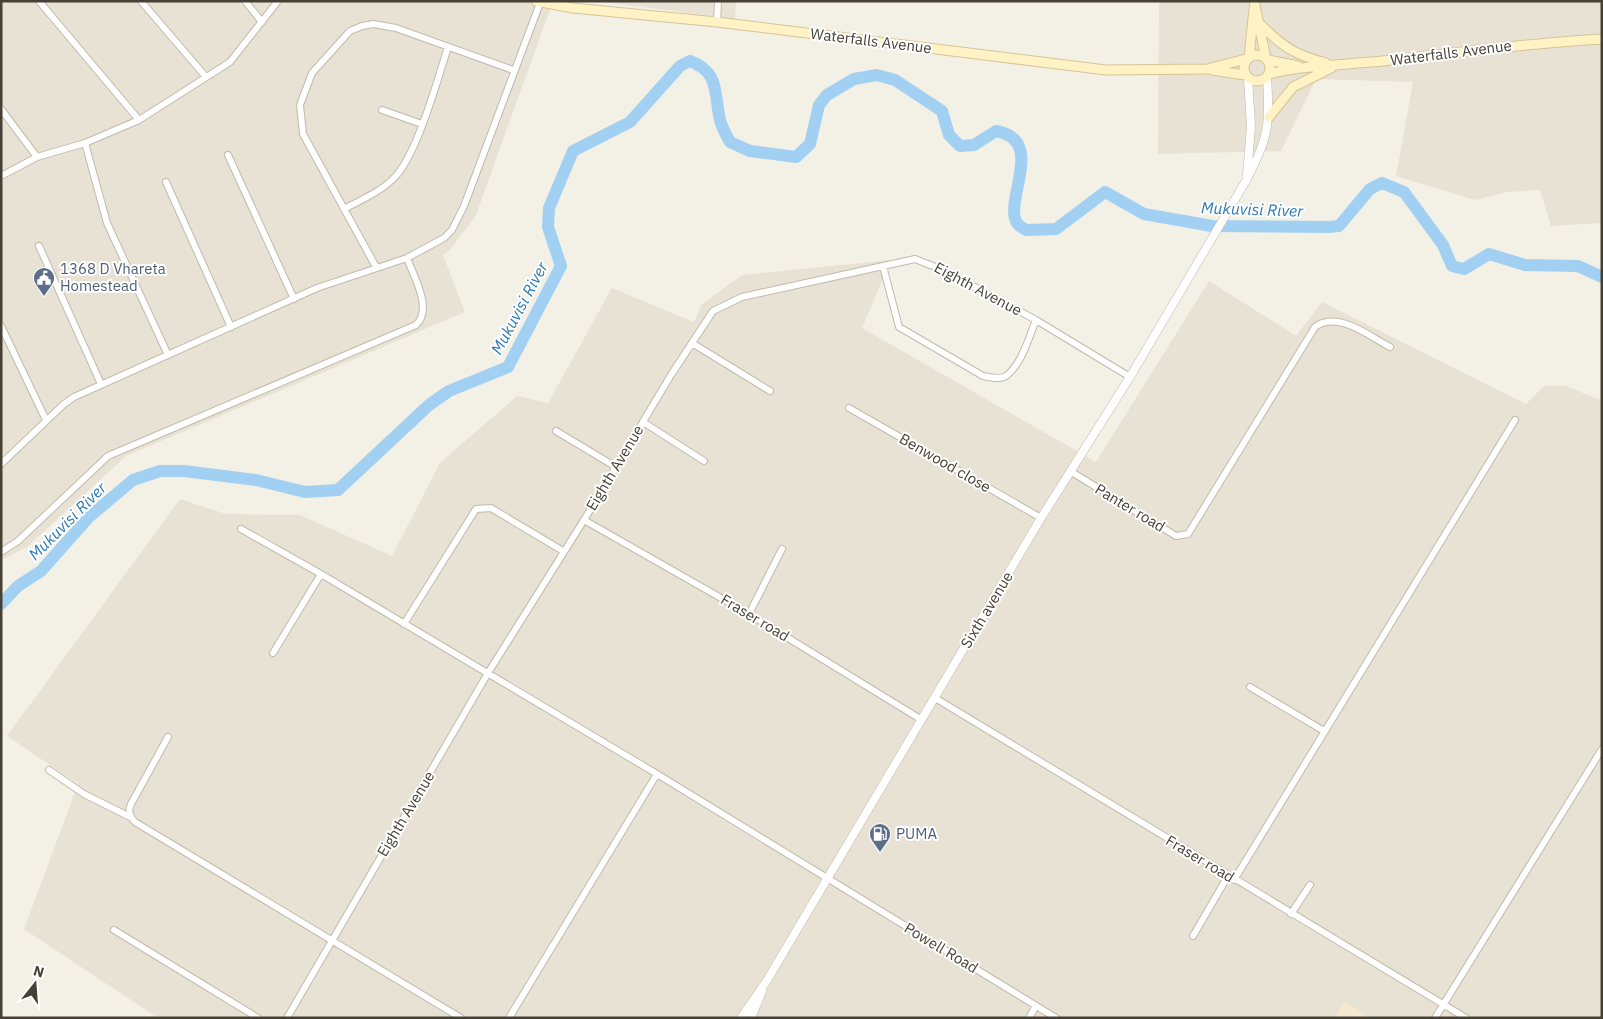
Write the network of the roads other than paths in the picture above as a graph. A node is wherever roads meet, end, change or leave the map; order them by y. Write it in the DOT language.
graph roads {
  1 [pos="39,1"];
  2 [pos="141,1"];
  3 [pos="245,1"];
  4 [pos="278,1"];
  5 [pos="718,1"];
  6 [pos="1254,1"];
  7 [pos="538,2"];
  8 [pos="262,22"];
  9 [pos="717,22"];
  10 [pos="1261,24"];
  11 [pos="1602,39"];
  12 [pos="448,47"];
  13 [pos="1248,58"];
  14 [pos="1267,59"];
  15 [pos="1336,66"];
  16 [pos="1301,67"];
  17 [pos="1207,69"];
  18 [pos="513,70"];
  19 [pos="1247,76"];
  20 [pos="1268,76"];
  21 [pos="206,77"];
  22 [pos="1,109"];
  23 [pos="382,110"];
  24 [pos="1270,117"];
  25 [pos="140,120"];
  26 [pos="422,124"];
  27 [pos="84,143"];
  28 [pos="228,154"];
  29 [pos="37,157"];
  30 [pos="1,176"];
  31 [pos="1247,179"];
  32 [pos="166,182"];
  33 [pos="344,209"];
  34 [pos="39,246"];
  35 [pos="407,258"];
  36 [pos="883,266"];
  37 [pos="376,267"];
  38 [pos="294,299"];
  39 [pos="1036,320"];
  40 [pos="1,326"];
  41 [pos="231,327"];
  42 [pos="692,343"];
  43 [pos="1390,347"];
  44 [pos="168,355"];
  45 [pos="1130,377"];
  46 [pos="101,384"];
  47 [pos="770,391"];
  48 [pos="849,408"];
  49 [pos="46,420"];
  50 [pos="1515,420"];
  51 [pos="643,422"];
  52 [pos="556,431"];
  53 [pos="704,461"];
  54 [pos="1,464"];
  55 [pos="616,467"];
  56 [pos="1070,472"];
  57 [pos="1041,518"];
  58 [pos="584,520"];
  59 [pos="241,529"];
  60 [pos="782,549"];
  61 [pos="563,551"];
  62 [pos="1,552"];
  63 [pos="321,574"];
  64 [pos="750,614"];
  65 [pos="404,624"];
  66 [pos="272,653"];
  67 [pos="488,673"];
  68 [pos="1250,687"];
  69 [pos="935,698"];
  70 [pos="922,720"];
  71 [pos="1324,731"];
  72 [pos="168,738"];
  73 [pos="1602,749"];
  74 [pos="49,770"];
  75 [pos="657,774"];
  76 [pos="130,818"];
  77 [pos="1231,878"];
  78 [pos="827,879"];
  79 [pos="1310,885"];
  80 [pos="1291,914"];
  81 [pos="114,930"];
  82 [pos="1193,936"];
  83 [pos="331,940"];
  84 [pos="766,982"];
  85 [pos="1444,1004"];
  86 [pos="1036,1006"];
  87 [pos="258,1018"];
  88 [pos="287,1018"];
  89 [pos="461,1018"];
  90 [pos="509,1018"];
  91 [pos="741,1018"];
  92 [pos="751,1018"];
  93 [pos="1029,1018"];
  94 [pos="1056,1018"];
  95 [pos="1436,1018"];
  96 [pos="1466,1018"];
  1 -- 25 [label="street"];
  2 -- 21 [label="street"];
  3 -- 8 [label="street"];
  4 -- 8 [label="street"];
  5 -- 9 [label="street"];
  6 -- 10 [label="main road"];
  6 -- 13 [label="main road"];
  7 -- 9 [label="main road, Waterfalls Avenue"];
  7 -- 18 [label="street"];
  8 -- 21 [label="street"];
  9 -- 17 [label="main road, Waterfalls Avenue"];
  10 -- 14 [label="main road"];
  10 -- 15 [label="main road"];
  11 -- 15 [label="main road, Waterfalls Avenue"];
  12 -- 18 [label="street"];
  12 -- 26 [label="street"];
  12 -- 33 [label="street"];
  13 -- 14 [label="main road"];
  13 -- 17 [label="main road, Waterfalls Avenue"];
  13 -- 19 [label="main road"];
  14 -- 16 [label="main road, Waterfalls Avenue"];
  14 -- 20 [label="main road"];
  15 -- 16 [label="main road, Waterfalls Avenue"];
  15 -- 24 [label="main road"];
  16 -- 20 [label="main road, Waterfalls Avenue"];
  17 -- 19 [label="main road, Waterfalls Avenue"];
  18 -- 35 [label="street"];
  19 -- 20 [label="main road"];
  19 -- 31 [label="street"];
  20 -- 24 [label="street"];
  21 -- 25 [label="street"];
  22 -- 29 [label="street"];
  23 -- 26 [label="street"];
  24 -- 31 [label="street, Sixth avenue"];
  25 -- 27 [label="street"];
  26 -- 33 [label="street"];
  27 -- 29 [label="street"];
  27 -- 44 [label="street"];
  28 -- 38 [label="street"];
  29 -- 30 [label="street"];
  31 -- 45 [label="street, Sixth avenue"];
  32 -- 41 [label="street"];
  33 -- 37 [label="street"];
  34 -- 46 [label="street"];
  35 -- 37 [label="street"];
  35 -- 62 [label="street"];
  36 -- 39 [label="street, Eighth Avenue"];
  36 -- 39 [label="street"];
  36 -- 42 [label="street, Eighth Avenue"];
  37 -- 38 [label="street"];
  38 -- 41 [label="street"];
  39 -- 45 [label="street, Eighth Avenue"];
  40 -- 49 [label="street"];
  41 -- 44 [label="street"];
  42 -- 47 [label="street"];
  42 -- 51 [label="street, Eighth Avenue"];
  43 -- 56 [label="street, Panter road"];
  44 -- 46 [label="street"];
  45 -- 56 [label="street, Sixth avenue"];
  46 -- 49 [label="street"];
  48 -- 57 [label="street, Benwood close"];
  49 -- 54 [label="street"];
  50 -- 71 [label="street"];
  51 -- 53 [label="street"];
  51 -- 55 [label="street, Eighth Avenue"];
  52 -- 55 [label="street"];
  55 -- 58 [label="street, Eighth Avenue"];
  56 -- 57 [label="street, Sixth avenue"];
  57 -- 69 [label="street, Sixth avenue"];
  58 -- 61 [label="street, Eighth Avenue"];
  58 -- 64 [label="street, Fraser road"];
  59 -- 63 [label="street, Powell Road"];
  60 -- 64 [label="street"];
  61 -- 65 [label="street"];
  61 -- 67 [label="street, Eighth Avenue"];
  63 -- 65 [label="street, Powell Road"];
  63 -- 66 [label="street"];
  64 -- 70 [label="street, Fraser road"];
  65 -- 67 [label="street, Powell Road"];
  67 -- 75 [label="street, Powell Road"];
  67 -- 83 [label="street, Eighth Avenue"];
  68 -- 71 [label="street"];
  69 -- 70 [label="street, Sixth avenue"];
  69 -- 77 [label="street, Fraser road"];
  70 -- 78 [label="street, Sixth avenue"];
  71 -- 77 [label="street"];
  72 -- 76 [label="street"];
  73 -- 85 [label="street"];
  74 -- 76 [label="street"];
  75 -- 78 [label="street, Powell Road"];
  75 -- 90 [label="street"];
  76 -- 83 [label="street"];
  77 -- 80 [label="street, Fraser road"];
  77 -- 82 [label="street"];
  78 -- 84 [label="street, Sixth avenue"];
  78 -- 86 [label="street, Powell Road"];
  79 -- 80 [label="street"];
  80 -- 85 [label="street, Fraser road"];
  81 -- 87 [label="street"];
  83 -- 88 [label="street, Eighth Avenue"];
  83 -- 89 [label="street"];
  84 -- 91 [label="street"];
  84 -- 92 [label="street"];
  85 -- 95 [label="street"];
  85 -- 96 [label="street, Fraser road"];
  86 -- 93 [label="street"];
  86 -- 94 [label="street, Powell Road"];
}
